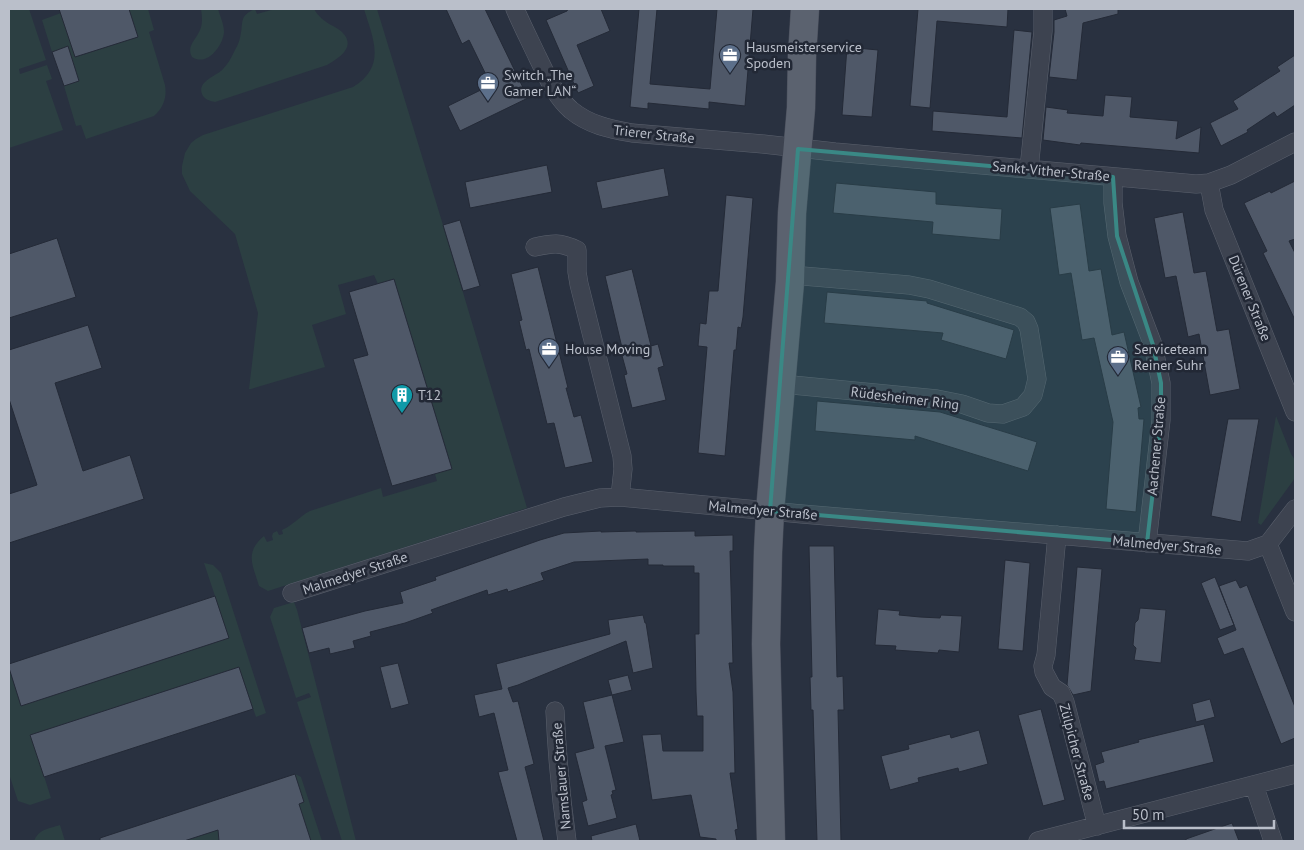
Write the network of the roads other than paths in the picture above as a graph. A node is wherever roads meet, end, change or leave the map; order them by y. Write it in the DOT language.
graph roads {
  1 [pos="515,9"];
  2 [pos="805,9"];
  3 [pos="1043,9"];
  4 [pos="1295,142"];
  5 [pos="798,149"];
  6 [pos="1030,169"];
  7 [pos="1113,177"];
  8 [pos="1209,183"];
  9 [pos="535,247"];
  10 [pos="790,275"];
  11 [pos="782,384"];
  12 [pos="1295,412"];
  13 [pos="620,497"];
  14 [pos="1295,509"];
  15 [pos="770,511"];
  16 [pos="1057,535"];
  17 [pos="1147,543"];
  18 [pos="1268,544"];
  19 [pos="292,594"];
  20 [pos="1295,612"];
  21 [pos="555,711"];
  22 [pos="1295,774"];
  23 [pos="1254,785"];
  24 [pos="1096,826"];
  25 [pos="567,841"];
  26 [pos="771,841"];
  27 [pos="1038,841"];
  28 [pos="1273,841"];
  1 -- 5 [label="street, Trierer Straße"];
  2 -- 5 [label="main road"];
  3 -- 6 [label="street"];
  4 -- 8 [label="street, Sankt-Vither-Straße"];
  5 -- 6 [label="street, Sankt-Vither-Straße"];
  5 -- 10 [label="main road"];
  6 -- 7 [label="street, Sankt-Vither-Straße"];
  7 -- 8 [label="street, Sankt-Vither-Straße"];
  7 -- 17 [label="street, Aachener Straße"];
  8 -- 12 [label="street, Dürener Straße"];
  9 -- 13 [label="street"];
  10 -- 11 [label="main road"];
  10 -- 11 [label="street, Rüdesheimer Ring"];
  11 -- 15 [label="main road"];
  13 -- 15 [label="street, Malmedyer Straße"];
  13 -- 19 [label="street, Malmedyer Straße"];
  14 -- 18 [label="street"];
  15 -- 16 [label="street, Malmedyer Straße"];
  15 -- 26 [label="main road"];
  16 -- 17 [label="street, Malmedyer Straße"];
  16 -- 24 [label="street, Zülpicher Straße"];
  17 -- 18 [label="street, Malmedyer Straße"];
  18 -- 20 [label="street"];
  21 -- 25 [label="street, Namslauer Straße"];
  22 -- 23 [label="street"];
  23 -- 24 [label="street"];
  23 -- 28 [label="street"];
  24 -- 27 [label="street"];
}
